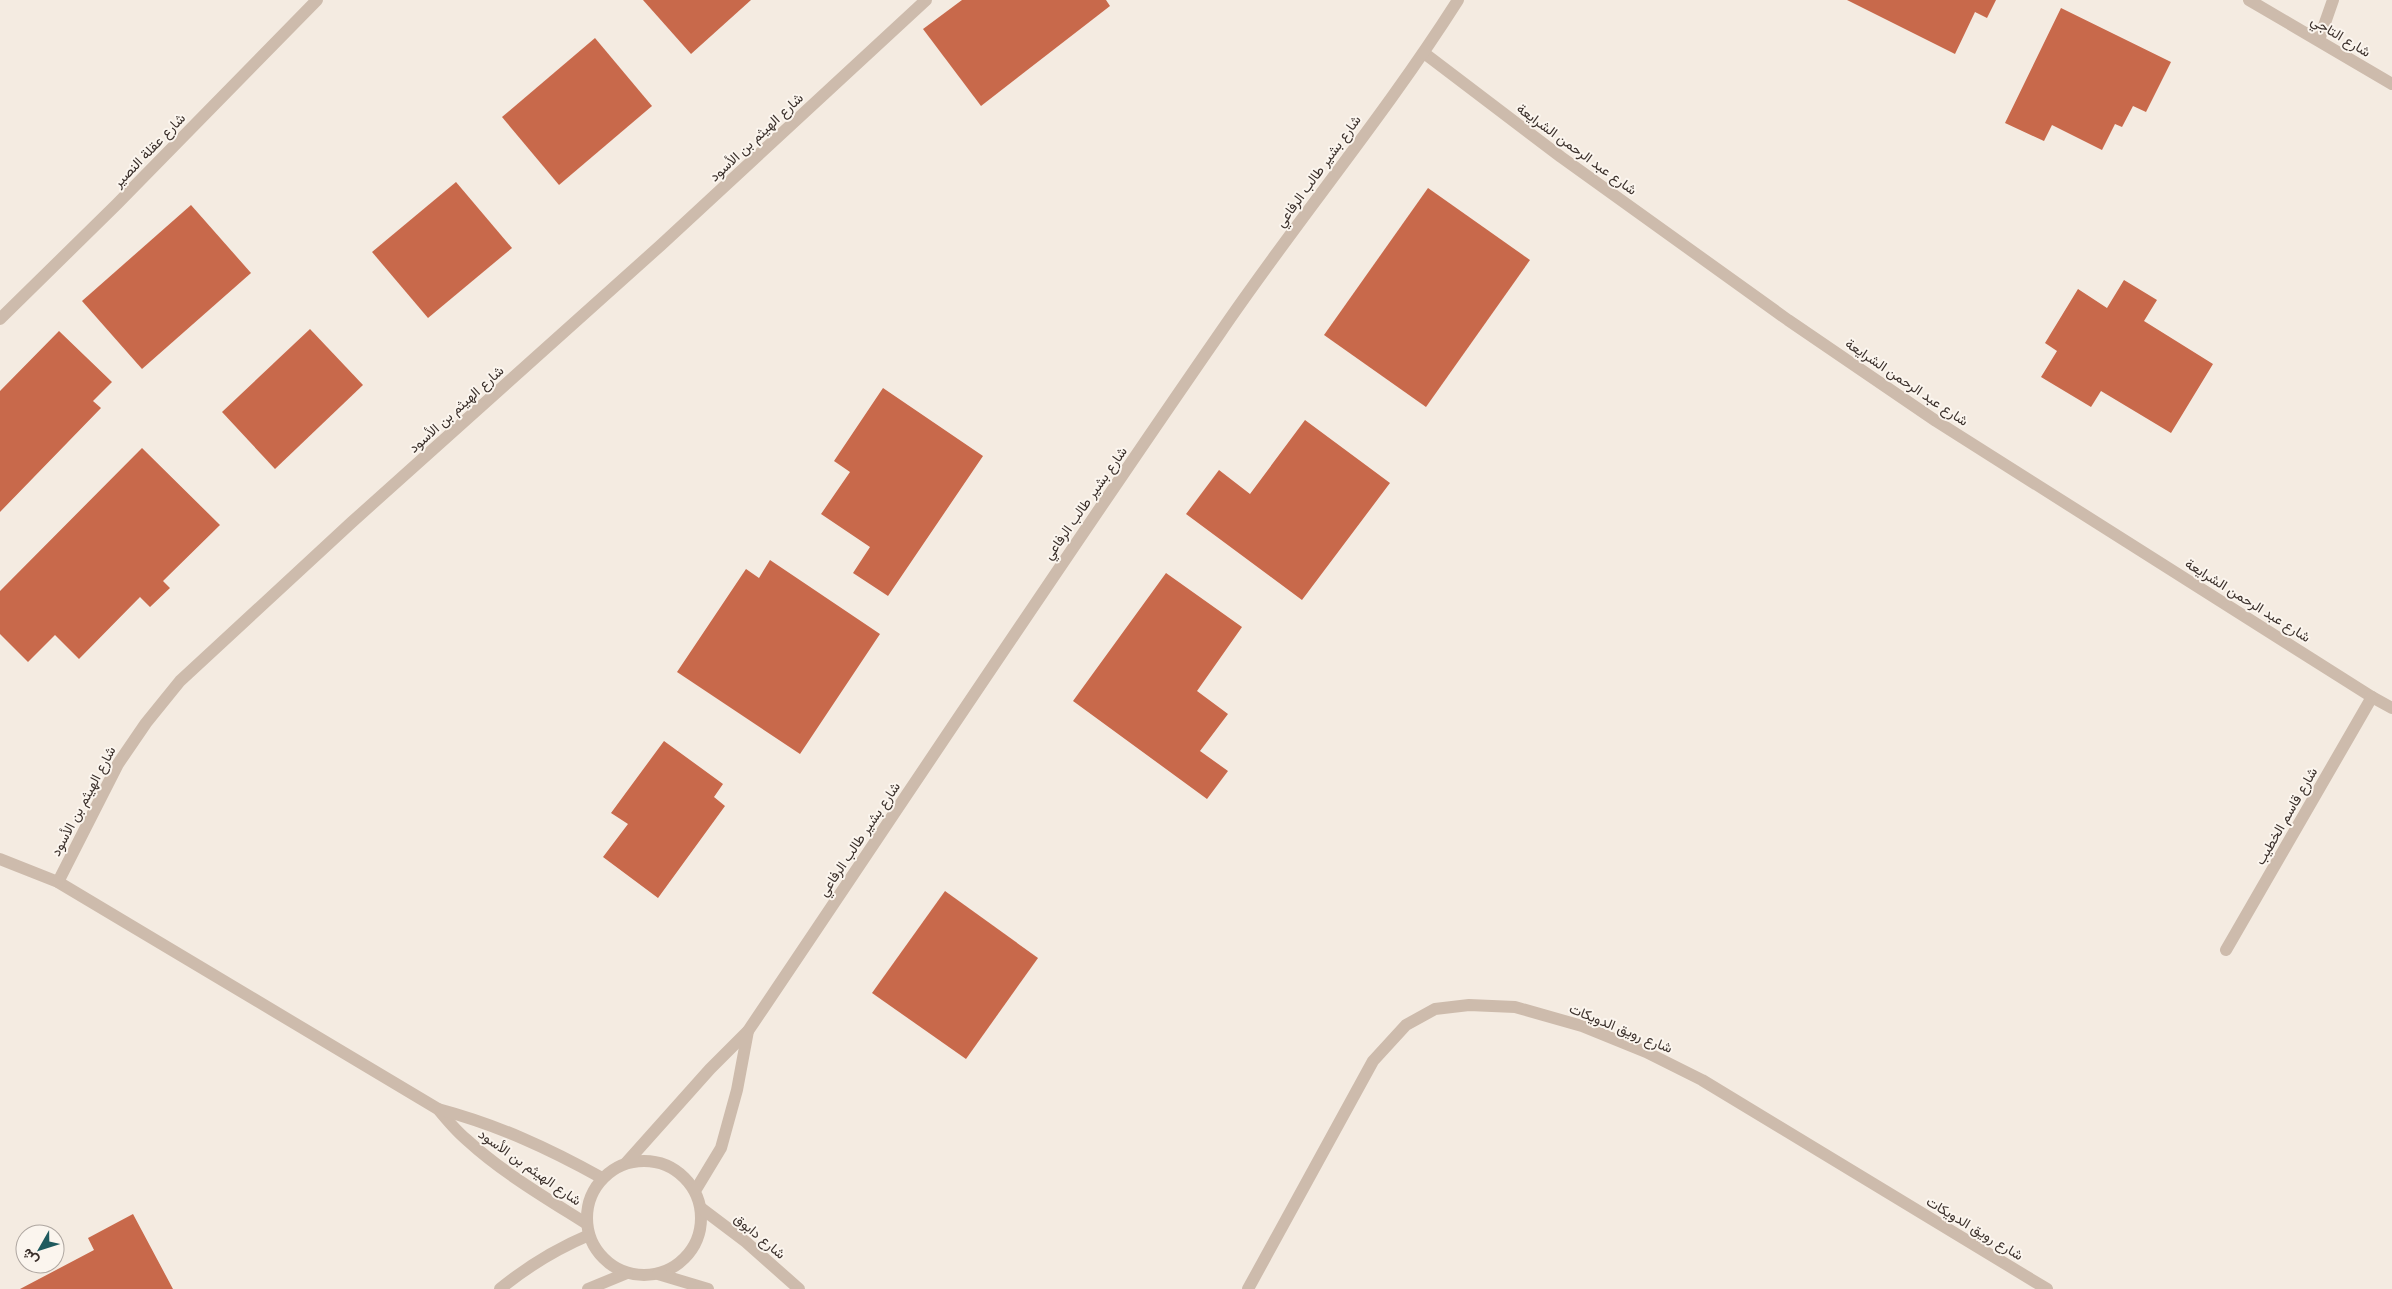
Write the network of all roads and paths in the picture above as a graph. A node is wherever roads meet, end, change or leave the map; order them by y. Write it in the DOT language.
graph roads {
  1 [pos="317,0"];
  2 [pos="926,0"];
  3 [pos="1458,0"];
  4 [pos="2249,0"];
  5 [pos="2333,0"];
  6 [pos="2319,40"];
  7 [pos="1424,53"];
  8 [pos="2392,84"];
  9 [pos="0,319"];
  10 [pos="2372,697"];
  11 [pos="2392,708"];
  12 [pos="0,859"];
  13 [pos="58,882"];
  14 [pos="2226,950"];
  15 [pos="748,1031"];
  16 [pos="438,1110"];
  17 [pos="626,1163"];
  18 [pos="602,1178"];
  19 [pos="695,1190"];
  20 [pos="701,1208"];
  21 [pos="588,1230"];
  22 [pos="627,1274"];
  23 [pos="658,1274"];
  24 [pos="500,1289"];
  25 [pos="588,1289"];
  26 [pos="708,1289"];
  27 [pos="799,1289"];
  28 [pos="1248,1289"];
  29 [pos="2047,1289"];
  1 -- 9 [label="street, شارع عقلة النصير"];
  2 -- 13 [label="street, شارع الهيثم بن الأسود"];
  3 -- 7 [label="street, شارع بشير طالب الرفاعي"];
  4 -- 6 [label="street, شارع التاجي"];
  5 -- 6 [label="street"];
  6 -- 8 [label="street, شارع التاجي"];
  7 -- 10 [label="street, شارع عبد الرحمن الشرايعة"];
  7 -- 15 [label="street, شارع بشير طالب الرفاعي"];
  10 -- 11 [label="street, شارع عبد الرحمن الشرايعة"];
  10 -- 14 [label="street, شارع قاسم الخطيب"];
  12 -- 13 [label="street, شارع الهيثم بن الأسود"];
  13 -- 16 [label="street, شارع الهيثم بن الأسود"];
  15 -- 17 [label="street, شارع بشير طالب الرفاعي"];
  15 -- 19 [label="street, شارع بشير طالب الرفاعي"];
  16 -- 18 [label="street, شارع الهيثم بن الأسود"];
  16 -- 21 [label="street, شارع الهيثم بن الأسود"];
  17 -- 18 [label="street"];
  17 -- 19 [label="street"];
  18 -- 21 [label="street"];
  19 -- 20 [label="street"];
  20 -- 23 [label="street"];
  20 -- 27 [label="street, شارع دابوق"];
  21 -- 22 [label="street"];
  21 -- 24 [label="street"];
  22 -- 23 [label="street"];
  22 -- 25 [label="street"];
  23 -- 26 [label="street"];
  28 -- 29 [label="street, شارع رويق الدويكات"];
}
